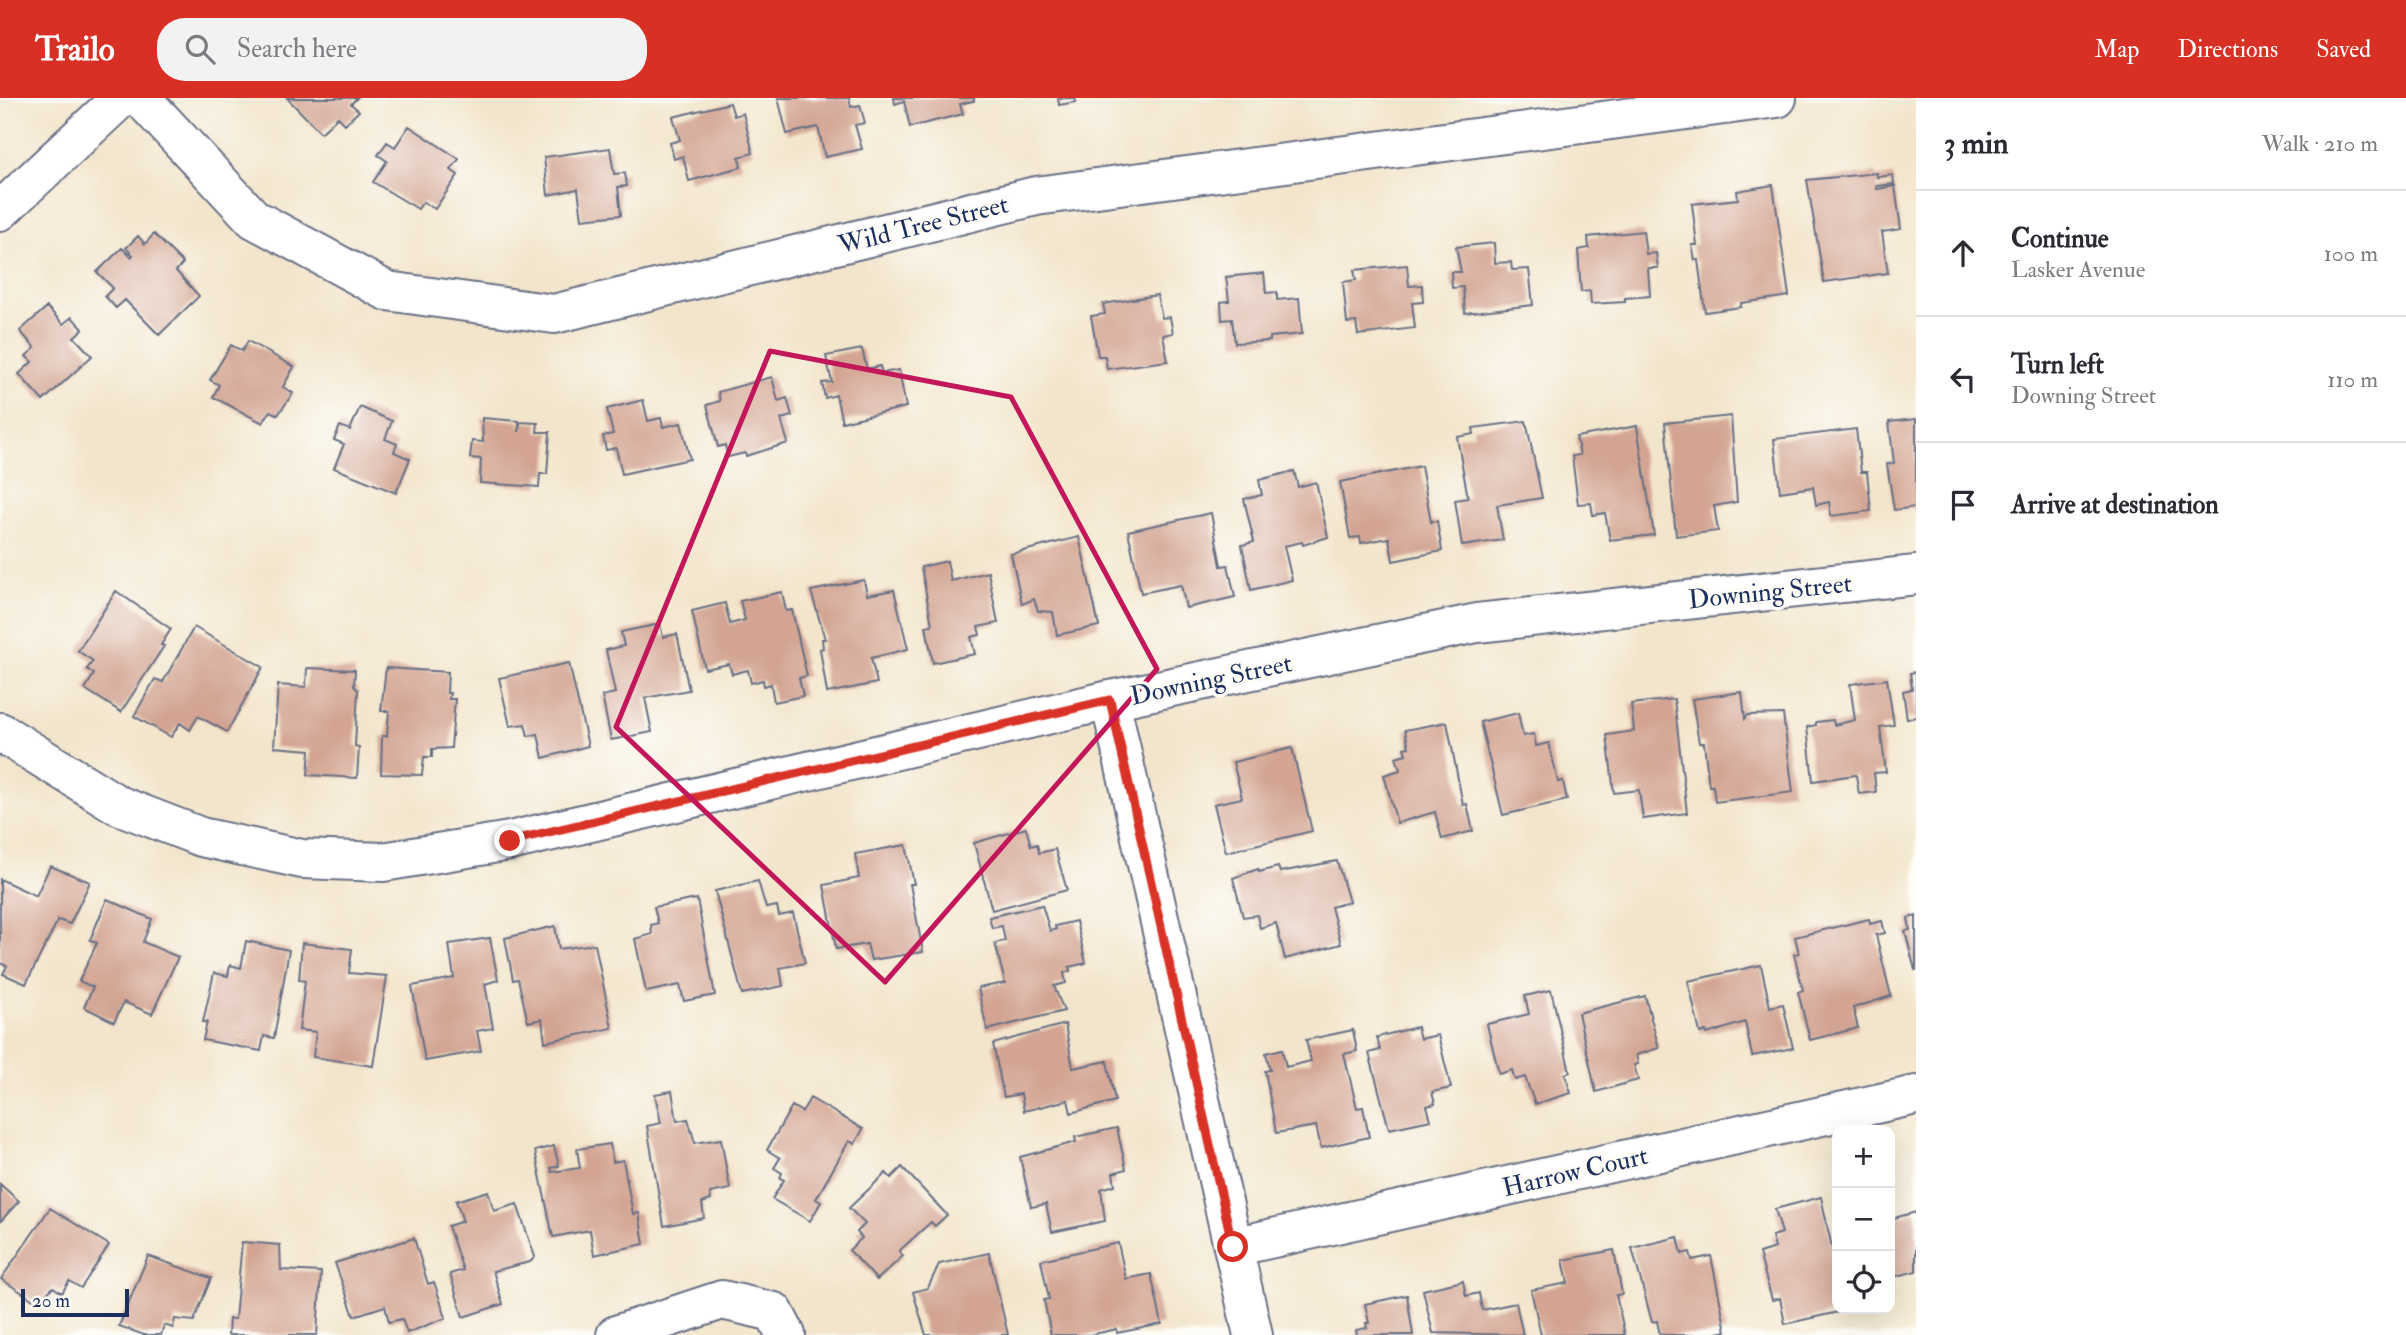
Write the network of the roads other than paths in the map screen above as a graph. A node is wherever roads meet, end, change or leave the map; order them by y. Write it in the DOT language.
graph roads {
  1 [pos="121,98"];
  2 [pos="141,98"];
  3 [pos="1777,98"];
  4 [pos="1729,101"];
  5 [pos="0,211"];
  6 [pos="1916,575"];
  7 [pos="1110,700"];
  8 [pos="1,735"];
  9 [pos="1916,1095"];
  10 [pos="1233,1247"];
  11 [pos="780,1324"];
  12 [pos="616,1335"];
  13 [pos="1253,1335"];
  1 -- 5 [label="street"];
  2 -- 4 [label="street, Wild Tree Street"];
  3 -- 4 [label="street, Wild Tree Street"];
  6 -- 7 [label="street, Downing Street"];
  7 -- 8 [label="street, Downing Street"];
  7 -- 10 [label="street"];
  9 -- 10 [label="street, Harrow Court"];
  10 -- 13 [label="street"];
  11 -- 12 [label="street"];
}
